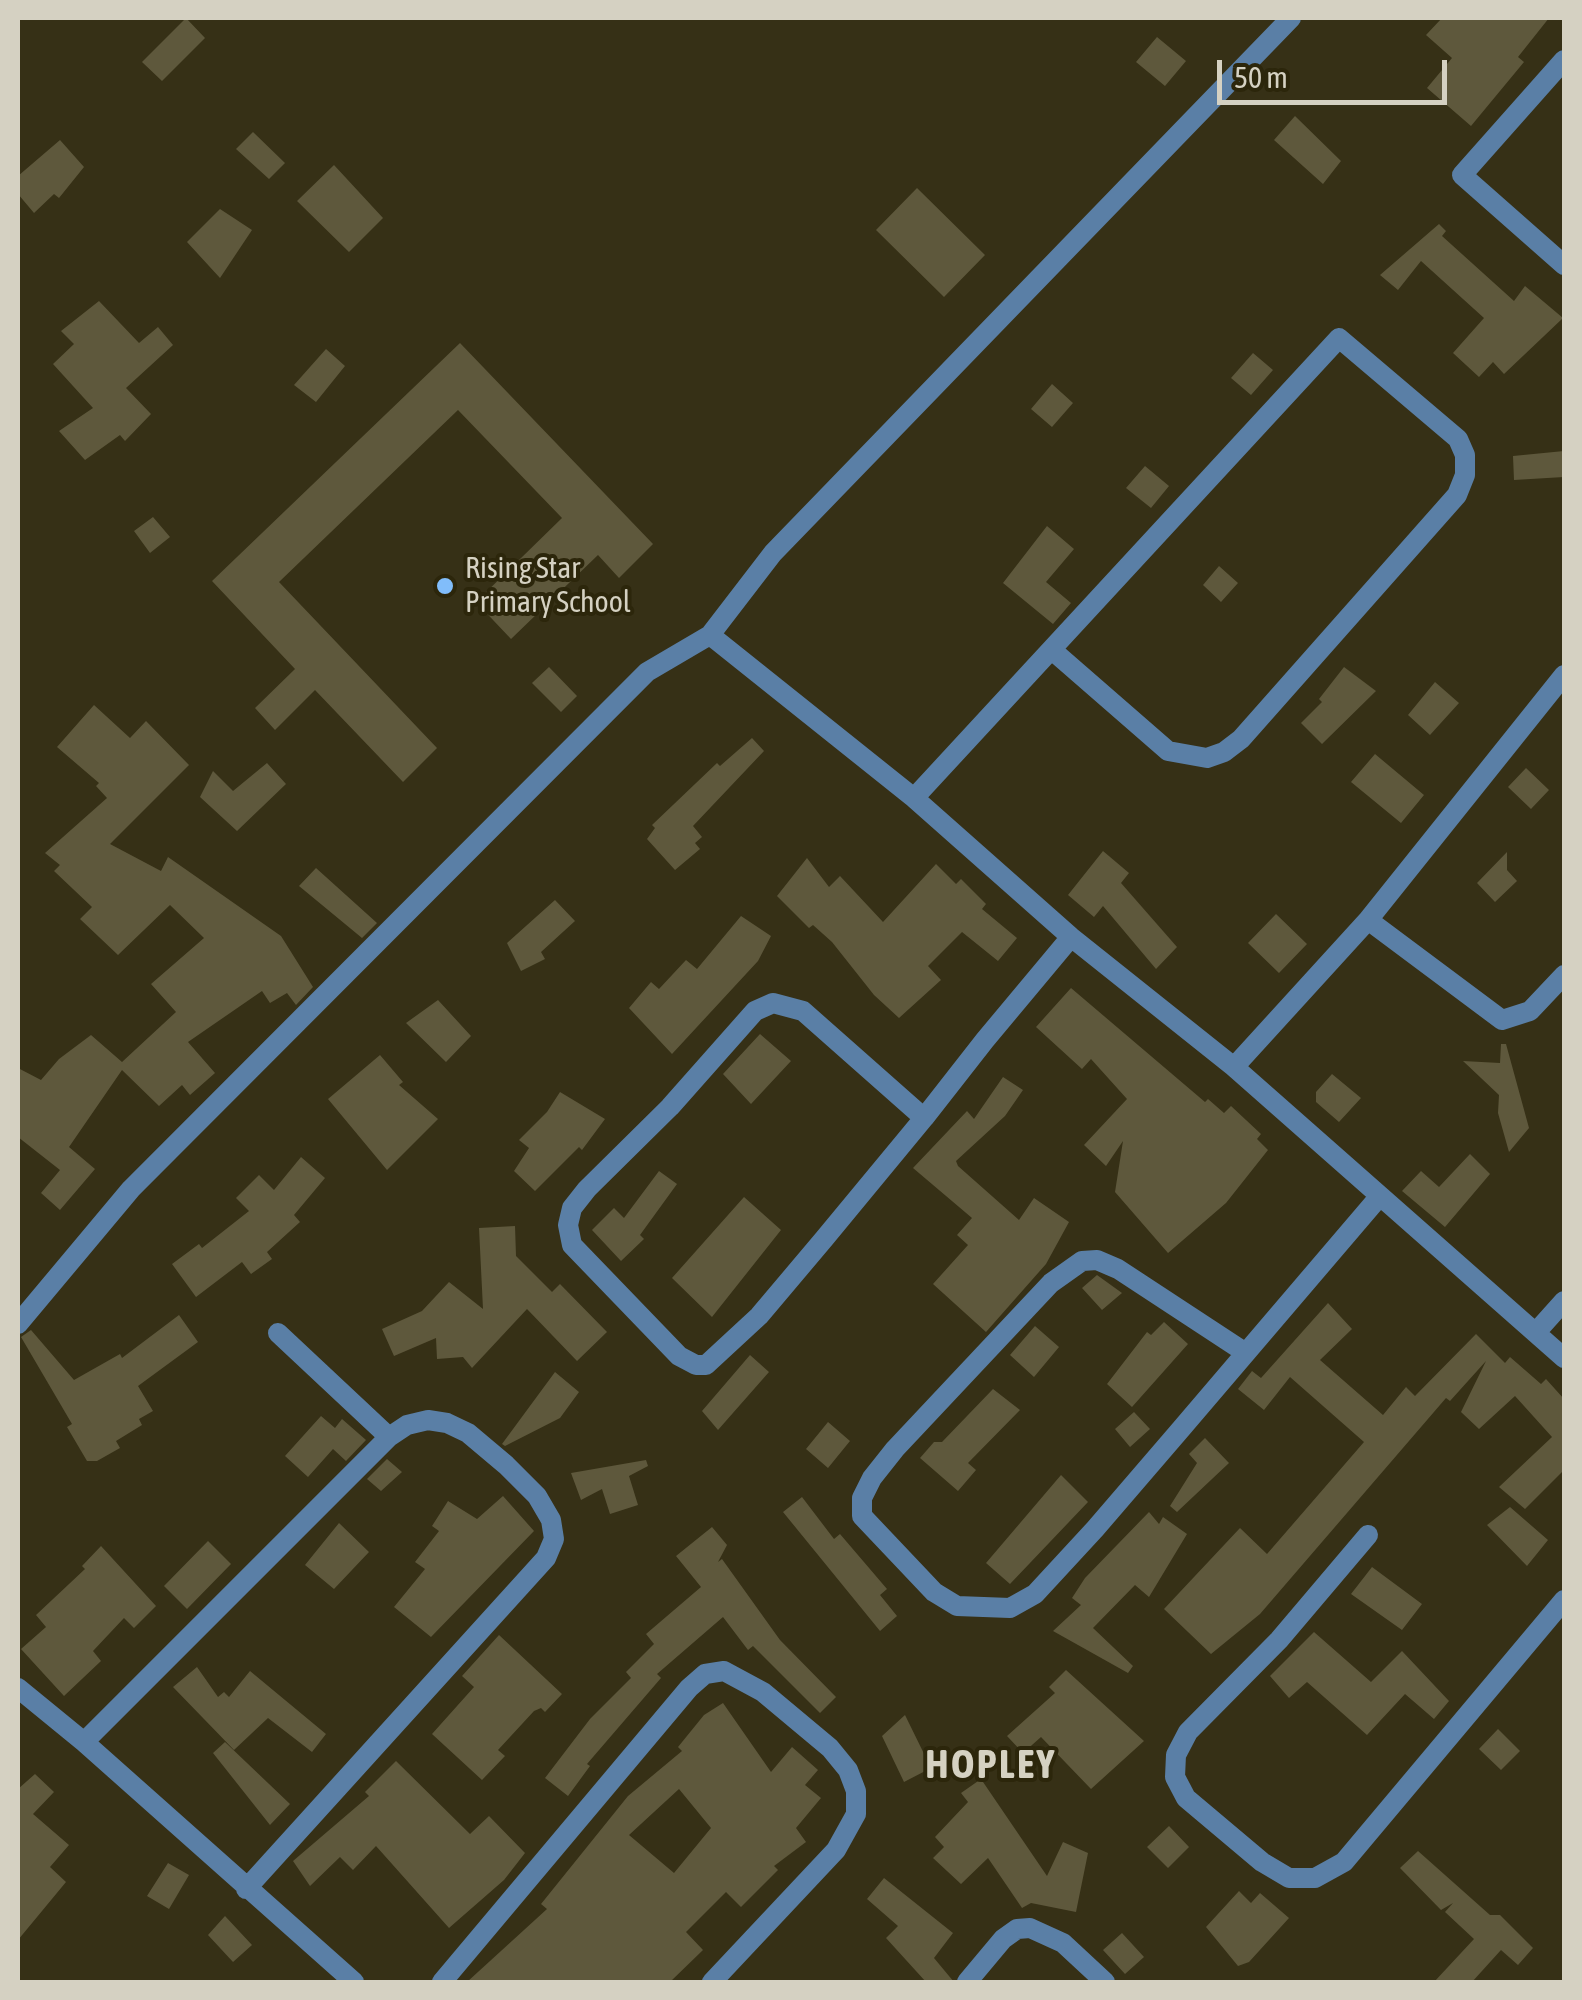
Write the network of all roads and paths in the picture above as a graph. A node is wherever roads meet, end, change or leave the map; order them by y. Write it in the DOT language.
graph roads {
  1 [pos="1291,18"];
  2 [pos="1564,60"];
  3 [pos="1564,265"];
  4 [pos="710,635"];
  5 [pos="1052,650"];
  6 [pos="1564,674"];
  7 [pos="914,798"];
  8 [pos="1368,920"];
  9 [pos="1071,937"];
  10 [pos="1564,975"];
  11 [pos="1234,1067"];
  12 [pos="924,1118"];
  13 [pos="1379,1197"];
  14 [pos="1564,1301"];
  15 [pos="18,1324"];
  16 [pos="1538,1330"];
  17 [pos="278,1333"];
  18 [pos="1246,1353"];
  19 [pos="1564,1358"];
  20 [pos="389,1437"];
  21 [pos="1368,1535"];
  22 [pos="1564,1600"];
  23 [pos="18,1688"];
  24 [pos="84,1742"];
  25 [pos="246,1889"];
  26 [pos="354,1982"];
  27 [pos="442,1982"];
  28 [pos="712,1982"];
  29 [pos="967,1982"];
  30 [pos="1105,1982"];
  1 -- 4 [label="street"];
  2 -- 3 [label="street"];
  4 -- 7 [label="street"];
  4 -- 15 [label="street"];
  5 -- 5 [label="street"];
  5 -- 7 [label="street"];
  6 -- 8 [label="street"];
  7 -- 9 [label="street"];
  8 -- 10 [label="street"];
  8 -- 11 [label="street"];
  9 -- 11 [label="street"];
  9 -- 12 [label="street"];
  11 -- 13 [label="street"];
  12 -- 12 [label="street"];
  13 -- 16 [label="street"];
  13 -- 18 [label="street"];
  14 -- 16 [label="street"];
  16 -- 19 [label="street"];
  17 -- 20 [label="street"];
  18 -- 18 [label="street"];
  20 -- 24 [label="street"];
  20 -- 25 [label="street"];
  21 -- 22 [label="street"];
  23 -- 24 [label="street"];
  24 -- 25 [label="street"];
  25 -- 26 [label="street"];
  27 -- 28 [label="street"];
  29 -- 30 [label="street"];
}
